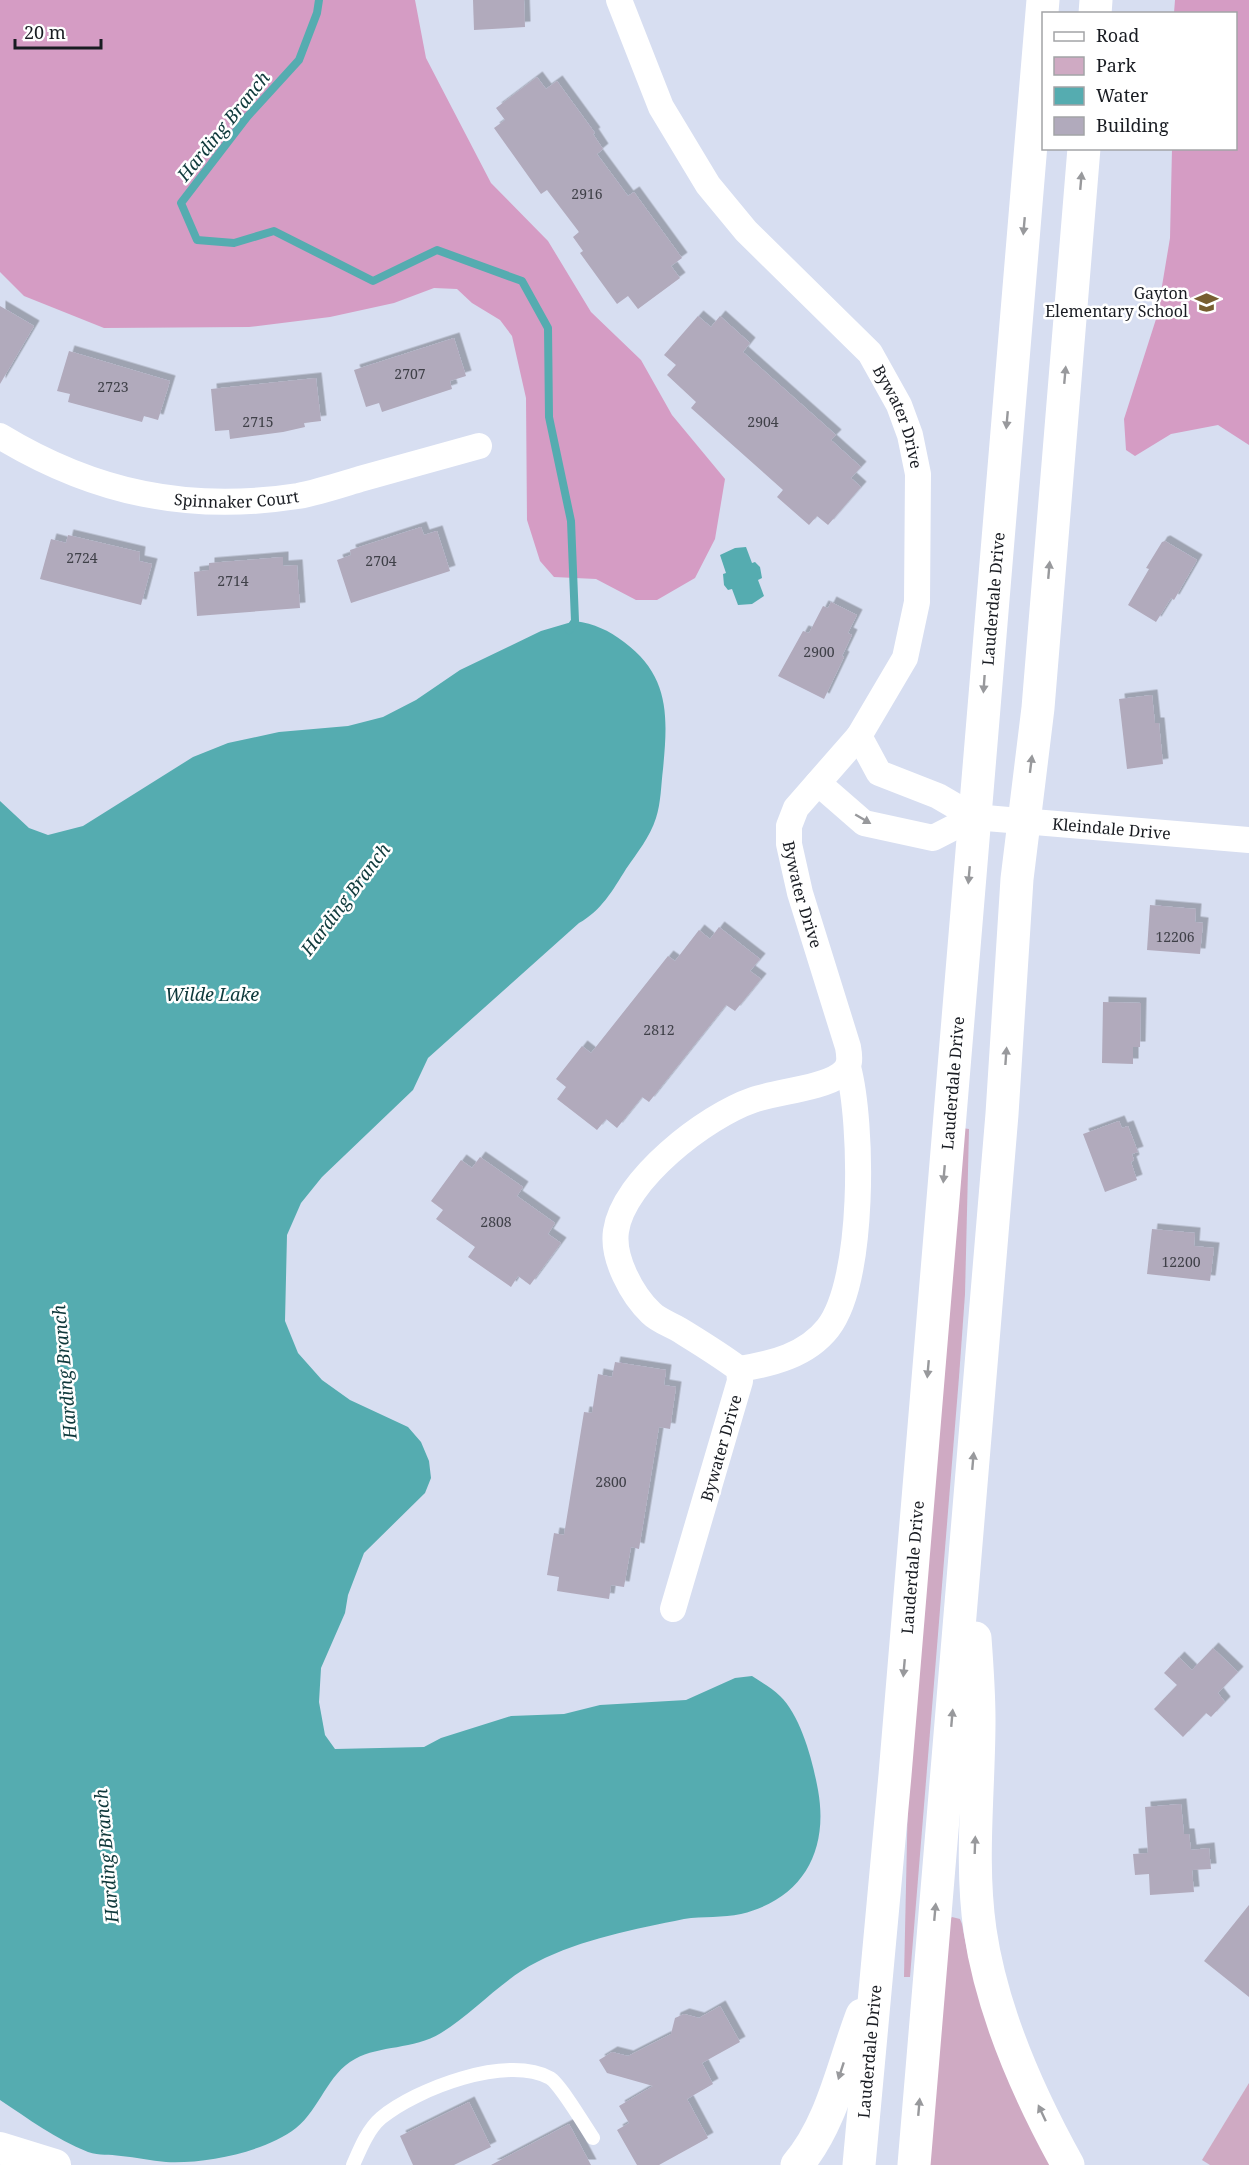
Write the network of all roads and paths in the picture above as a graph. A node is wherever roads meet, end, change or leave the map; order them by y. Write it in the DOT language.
graph roads {
  1 [pos="619,0"];
  2 [pos="1043,0"];
  3 [pos="1084,150"];
  4 [pos="0,436"];
  5 [pos="479,446"];
  6 [pos="859,736"];
  7 [pos="818,783"];
  8 [pos="974,817"];
  9 [pos="1024,822"];
  10 [pos="1249,840"];
  11 [pos="848,1067"];
  12 [pos="739,1369"];
  13 [pos="969,1505"];
  14 [pos="673,1609"];
  15 [pos="877,1977"];
  16 [pos="593,2138"];
  17 [pos="0,2148"];
  18 [pos="55,2165"];
  19 [pos="353,2165"];
  20 [pos="797,2165"];
  21 [pos="859,2165"];
  22 [pos="914,2165"];
  23 [pos="1068,2165"];
  1 -- 6 [label="street, Bywater Drive"];
  2 -- 8 [label="main road, Lauderdale Drive, one-way"];
  9 -- 3 [label="main road, one-way"];
  4 -- 5 [label="street, Spinnaker Court"];
  6 -- 7 [label="street, Bywater Drive"];
  6 -- 8 [label="street, Kleindale Drive"];
  7 -- 8 [label="street, one-way"];
  7 -- 11 [label="street, Bywater Drive"];
  8 -- 9 [label="street, Kleindale Drive"];
  8 -- 15 [label="main road, Lauderdale Drive, one-way"];
  9 -- 10 [label="street, Kleindale Drive"];
  13 -- 9 [label="main road, one-way"];
  11 -- 12 [label="street, Bywater Drive"];
  11 -- 12 [label="street"];
  12 -- 14 [label="street, Bywater Drive"];
  22 -- 13 [label="main road, one-way"];
  23 -- 13 [label="main road, one-way"];
  15 -- 20 [label="main road, one-way"];
  15 -- 21 [label="main road, Lauderdale Drive"];
  16 -- 19 [label="lane"];
  17 -- 18 [label="street"];
}
